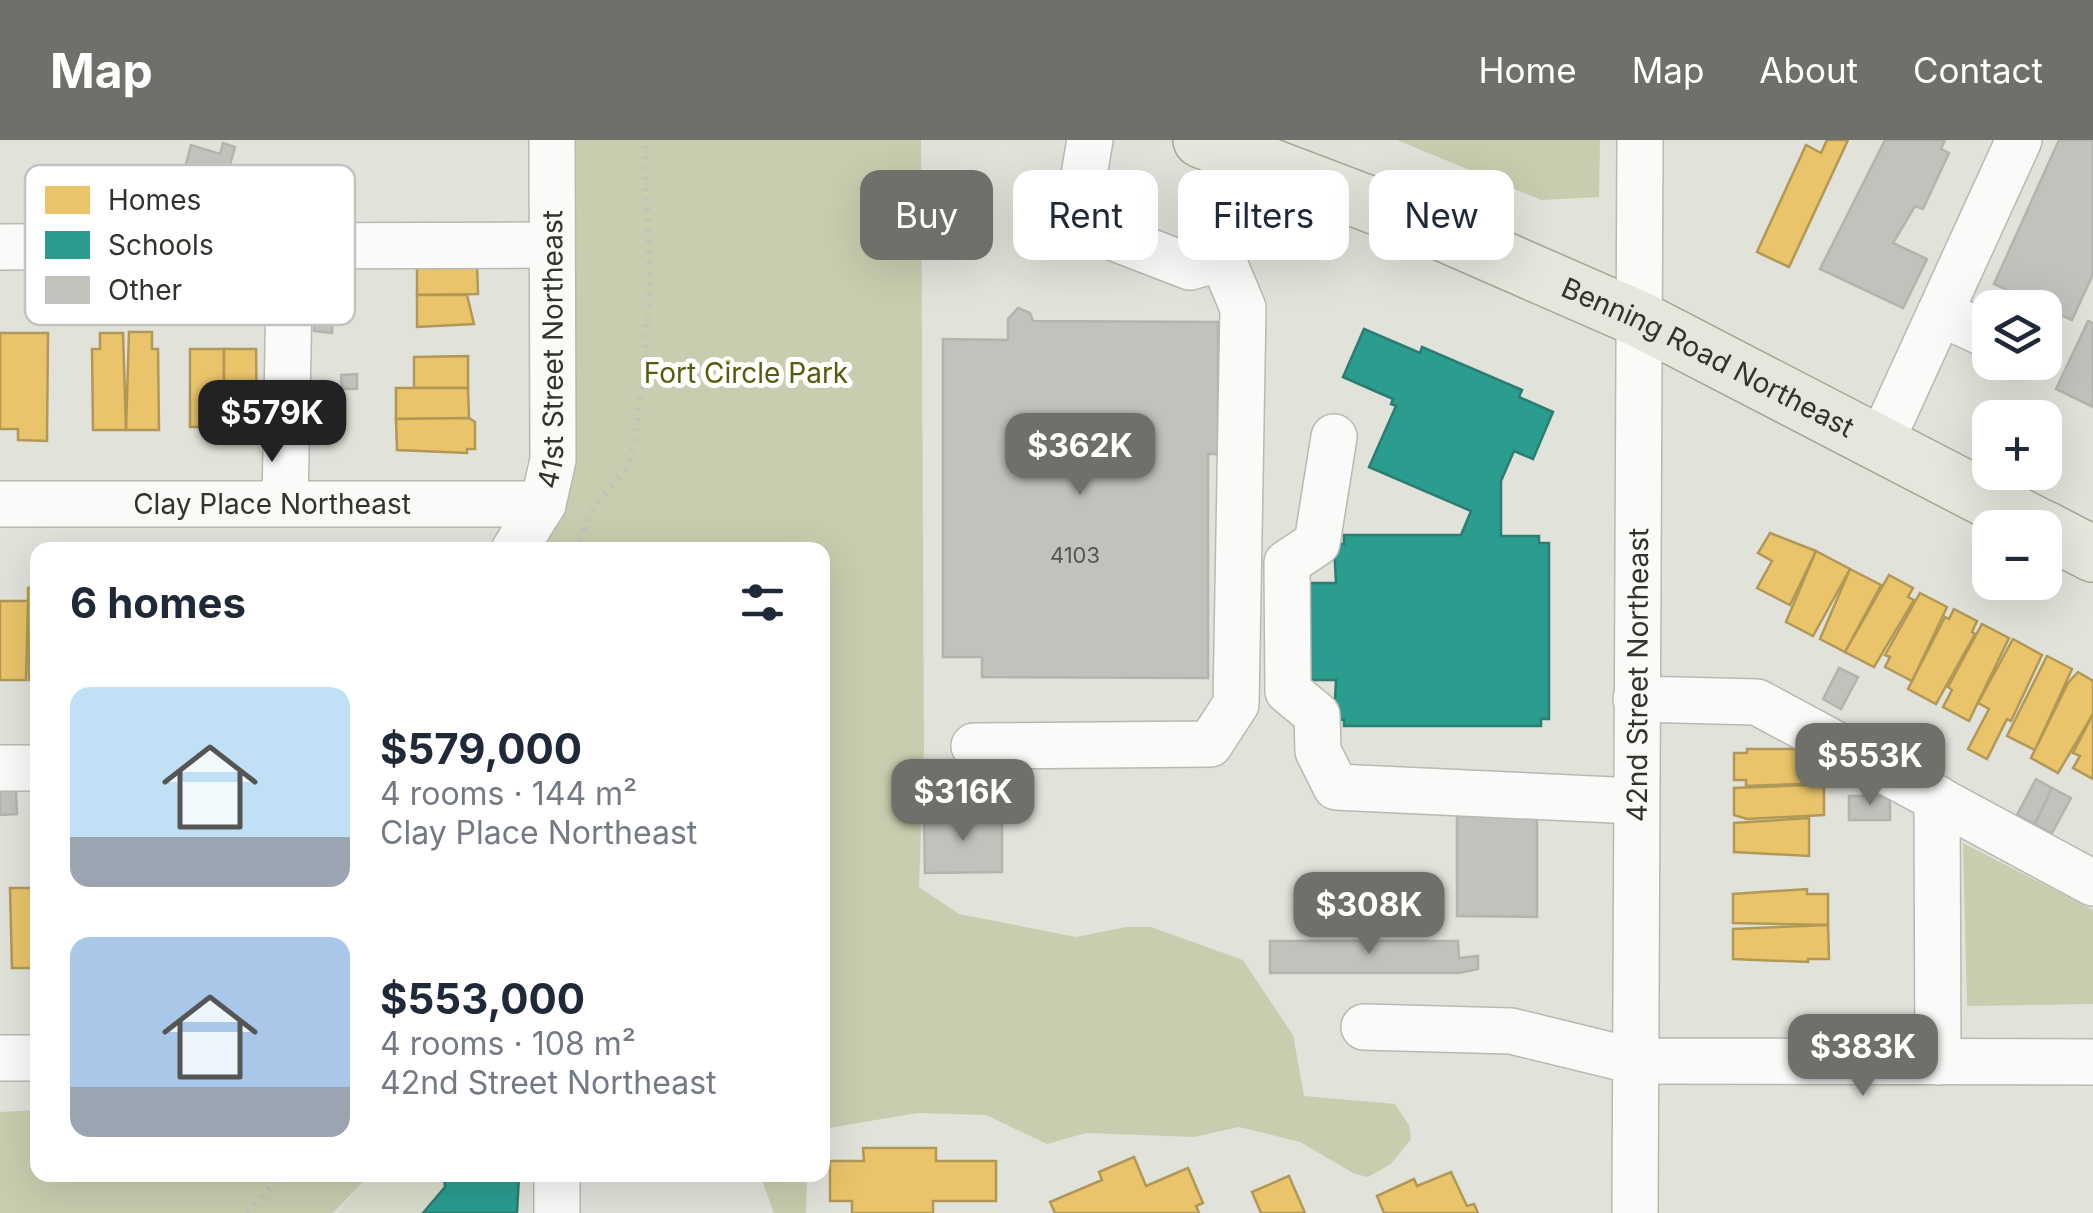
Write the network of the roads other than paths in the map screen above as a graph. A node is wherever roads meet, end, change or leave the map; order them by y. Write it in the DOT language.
graph roads {
  1 [pos="552,140"];
  2 [pos="1090,140"];
  3 [pos="1640,140"];
  4 [pos="2020,140"];
  5 [pos="1222,148"];
  6 [pos="551,245"];
  7 [pos="355,246"];
  8 [pos="0,247"];
  9 [pos="25,247"];
  10 [pos="1215,260"];
  11 [pos="1223,260"];
  12 [pos="1940,313"];
  13 [pos="1640,319"];
  14 [pos="288,325"];
  15 [pos="1972,328"];
  16 [pos="1334,437"];
  17 [pos="1880,444"];
  18 [pos="285,503"];
  19 [pos="0,504"];
  20 [pos="543,504"];
  21 [pos="2008,510"];
  22 [pos="2062,538"];
  23 [pos="519,542"];
  24 [pos="2093,554"];
  25 [pos="1636,700"];
  26 [pos="974,746"];
  27 [pos="0,768"];
  28 [pos="30,768"];
  29 [pos="1936,798"];
  30 [pos="1635,801"];
  31 [pos="2093,883"];
  32 [pos="1364,1027"];
  33 [pos="0,1058"];
  34 [pos="30,1058"];
  35 [pos="1634,1061"];
  36 [pos="1938,1062"];
  37 [pos="2093,1062"];
  38 [pos="557,1182"];
  39 [pos="557,1213"];
  40 [pos="1635,1213"];
  1 -- 6 [label="street, 41st Street Northeast"];
  2 -- 10 [label="street"];
  3 -- 13 [label="street, 42nd Street Northeast"];
  4 -- 12 [label="street"];
  5 -- 13 [label="main road, Benning Road Northeast"];
  6 -- 7 [label="street"];
  6 -- 20 [label="street, 41st Street Northeast"];
  8 -- 9 [label="street"];
  11 -- 26 [label="street"];
  12 -- 15 [label="street"];
  12 -- 17 [label="street"];
  13 -- 17 [label="main road, Benning Road Northeast"];
  13 -- 25 [label="street, 42nd Street Northeast"];
  14 -- 18 [label="street"];
  16 -- 30 [label="street"];
  17 -- 21 [label="main road, Benning Road Northeast"];
  18 -- 19 [label="street, Clay Place Northeast"];
  18 -- 20 [label="street, Clay Place Northeast"];
  20 -- 23 [label="street, 41st Street Northeast"];
  22 -- 24 [label="main road, Benning Road Northeast"];
  25 -- 29 [label="street"];
  25 -- 30 [label="street, 42nd Street Northeast"];
  27 -- 28 [label="street"];
  29 -- 31 [label="street"];
  29 -- 36 [label="street"];
  30 -- 35 [label="street, 42nd Street Northeast"];
  32 -- 35 [label="street"];
  33 -- 34 [label="street"];
  35 -- 36 [label="street"];
  35 -- 40 [label="street, 42nd Street Northeast"];
  36 -- 37 [label="street"];
  38 -- 39 [label="street"];
}
